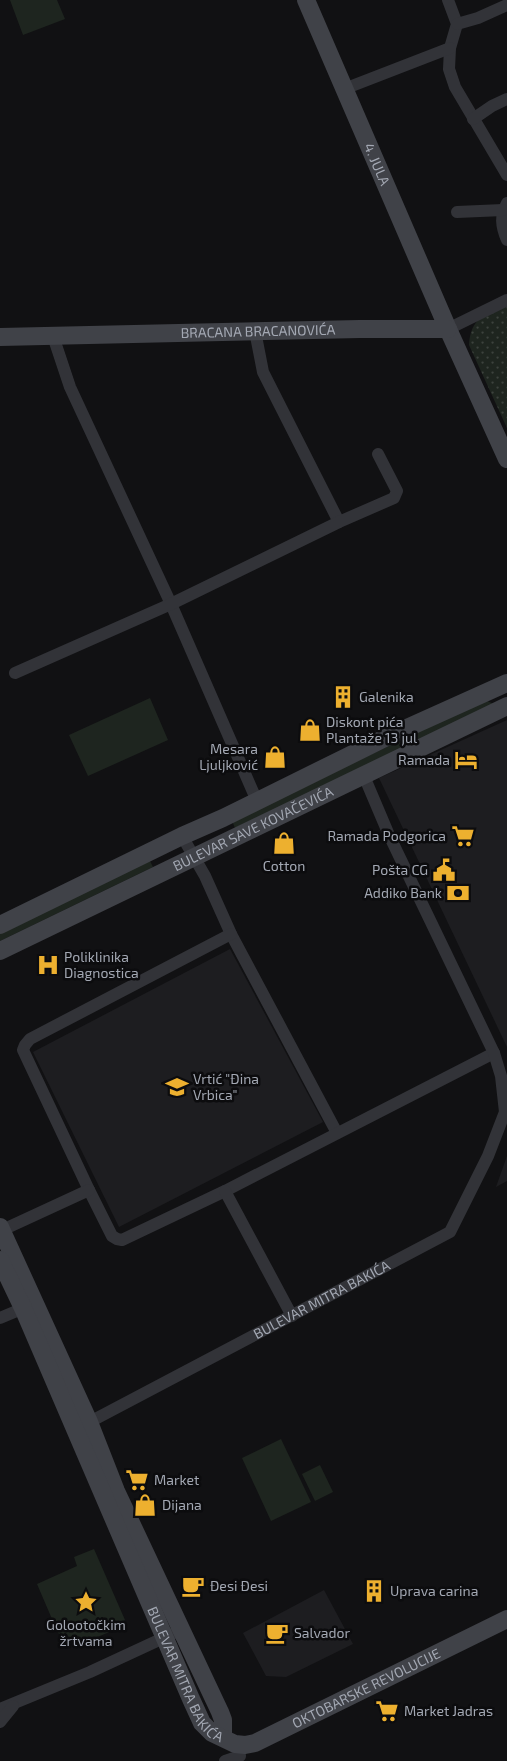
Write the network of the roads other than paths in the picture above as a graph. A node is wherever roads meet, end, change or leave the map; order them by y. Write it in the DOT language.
graph roads {
  1 [pos="306,0"];
  2 [pos="448,0"];
  3 [pos="507,5"];
  4 [pos="458,24"];
  5 [pos="450,48"];
  6 [pos="344,89"];
  7 [pos="507,99"];
  8 [pos="473,119"];
  9 [pos="507,175"];
  10 [pos="505,207"];
  11 [pos="457,212"];
  12 [pos="507,240"];
  13 [pos="507,300"];
  14 [pos="448,329"];
  15 [pos="255,331"];
  16 [pos="53,336"];
  17 [pos="0,337"];
  18 [pos="378,454"];
  19 [pos="507,459"];
  20 [pos="339,522"];
  21 [pos="171,604"];
  22 [pos="15,674"];
  23 [pos="507,683"];
  24 [pos="507,706"];
  25 [pos="364,776"];
  26 [pos="257,801"];
  27 [pos="182,836"];
  28 [pos="194,858"];
  29 [pos="0,925"];
  30 [pos="231,934"];
  31 [pos="0,951"];
  32 [pos="494,1053"];
  33 [pos="337,1133"];
  34 [pos="89,1190"];
  35 [pos="225,1191"];
  36 [pos="0,1229"];
  37 [pos="0,1260"];
  38 [pos="29,1305"];
  39 [pos="292,1316"];
  40 [pos="0,1318"];
  41 [pos="82,1426"];
  42 [pos="507,1619"];
  43 [pos="180,1630"];
  44 [pos="164,1638"];
  45 [pos="15,1704"];
  46 [pos="0,1709"];
  47 [pos="0,1722"];
  48 [pos="223,1738"];
  49 [pos="241,1754"];
  50 [pos="225,1761"];
  1 -- 6 [label="street, 4. JULA"];
  2 -- 4 [label="street"];
  3 -- 4 [label="street"];
  4 -- 5 [label="street"];
  5 -- 6 [label="street"];
  5 -- 8 [label="street"];
  6 -- 14 [label="street, 4. JULA"];
  7 -- 8 [label="street"];
  8 -- 9 [label="street"];
  10 -- 11 [label="street"];
  10 -- 12 [label="street"];
  13 -- 14 [label="street, BRACANA BRACANOVIĆA"];
  14 -- 15 [label="street, BRACANA BRACANOVIĆA"];
  14 -- 19 [label="street, 4. JULA"];
  15 -- 16 [label="street, BRACANA BRACANOVIĆA"];
  15 -- 20 [label="street"];
  16 -- 17 [label="street, BRACANA BRACANOVIĆA"];
  16 -- 21 [label="street"];
  18 -- 20 [label="street"];
  20 -- 21 [label="street"];
  21 -- 22 [label="street"];
  21 -- 26 [label="street"];
  23 -- 26 [label="street, BULEVAR SAVE KOVAČEVIĆA"];
  24 -- 25 [label="street, BULEVAR SAVE KOVAČEVIĆA"];
  25 -- 28 [label="street, BULEVAR SAVE KOVAČEVIĆA"];
  25 -- 32 [label="street"];
  26 -- 27 [label="street, BULEVAR SAVE KOVAČEVIĆA"];
  27 -- 28 [label="street"];
  27 -- 29 [label="street, BULEVAR SAVE KOVAČEVIĆA"];
  28 -- 30 [label="street"];
  28 -- 31 [label="street, BULEVAR SAVE KOVAČEVIĆA"];
  30 -- 33 [label="street"];
  30 -- 34 [label="street"];
  32 -- 33 [label="street"];
  32 -- 39 [label="street, BULEVAR MITRA BAKIĆA"];
  33 -- 35 [label="street"];
  34 -- 35 [label="street"];
  34 -- 36 [label="street"];
  35 -- 39 [label="street"];
  36 -- 38 [label="street, BULEVAR MITRA BAKIĆA"];
  37 -- 38 [label="street, BULEVAR MITRA BAKIĆA"];
  38 -- 40 [label="street"];
  38 -- 41 [label="street, BULEVAR MITRA BAKIĆA"];
  39 -- 41 [label="street, BULEVAR MITRA BAKIĆA"];
  41 -- 43 [label="street, BULEVAR MITRA BAKIĆA"];
  41 -- 44 [label="street, BULEVAR MITRA BAKIĆA"];
  42 -- 49 [label="street, OKTOBARSKE REVOLUCIJE"];
  43 -- 44 [label="street"];
  43 -- 48 [label="street, BULEVAR MITRA BAKIĆA"];
  44 -- 45 [label="street"];
  44 -- 48 [label="street, BULEVAR MITRA BAKIĆA"];
  45 -- 46 [label="street"];
  45 -- 47 [label="street"];
  48 -- 49 [label="street"];
  49 -- 50 [label="street"];
}
